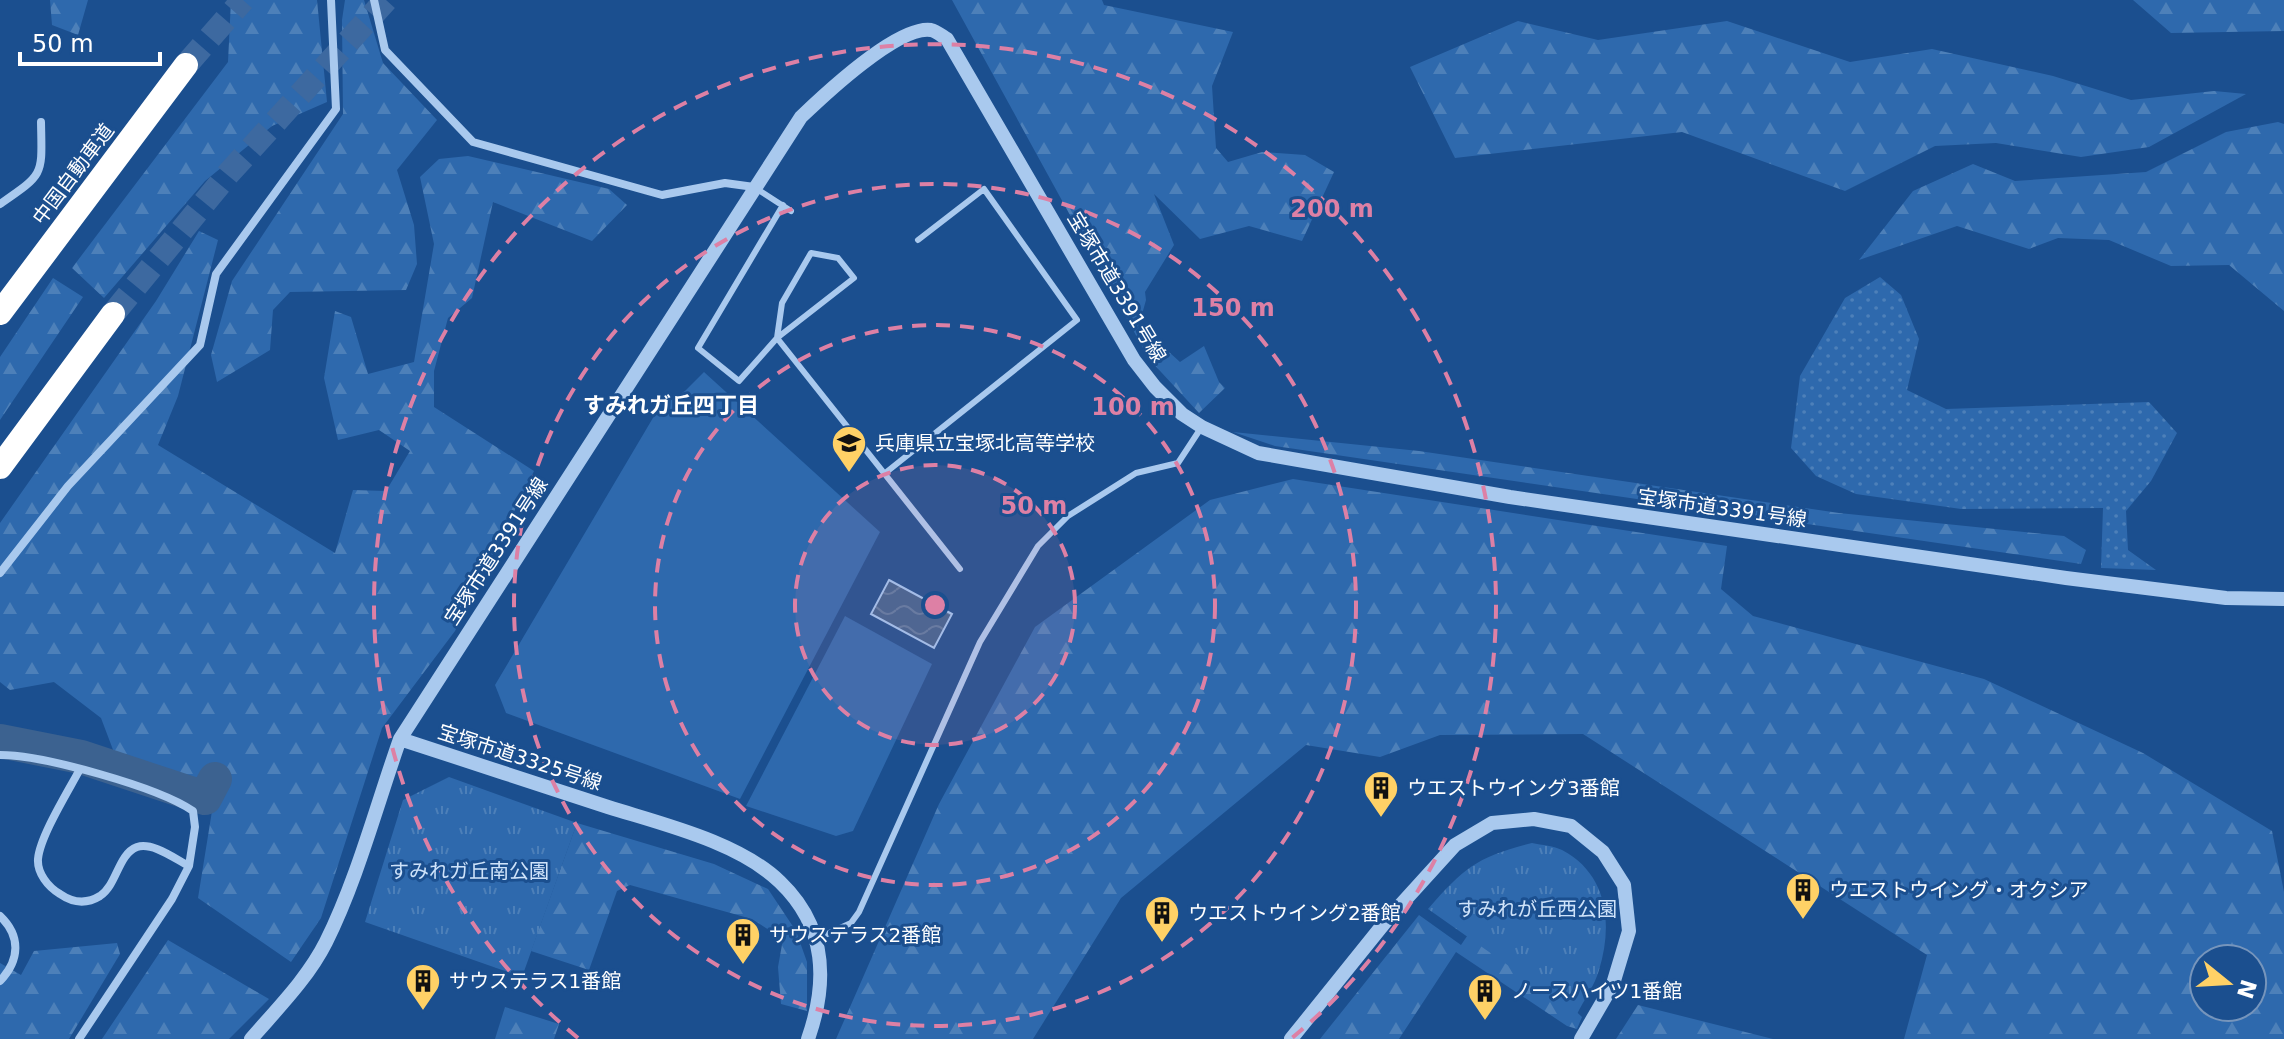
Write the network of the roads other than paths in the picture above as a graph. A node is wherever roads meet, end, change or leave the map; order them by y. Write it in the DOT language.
graph roads {
  1 [pos="331,0"];
  2 [pos="374,0"];
  3 [pos="186,65"];
  4 [pos="41,122"];
  5 [pos="754,187"];
  6 [pos="0,204"];
  7 [pos="783,205"];
  8 [pos="791,211"];
  9 [pos="918,240"];
  10 [pos="0,313"];
  11 [pos="113,314"];
  12 [pos="777,338"];
  13 [pos="1202,427"];
  14 [pos="0,467"];
  15 [pos="884,474"];
  16 [pos="960,569"];
  17 [pos="0,573"];
  18 [pos="2284,599"];
  19 [pos="400,739"];
  20 [pos="0,755"];
  21 [pos="80,769"];
  22 [pos="189,866"];
  23 [pos="0,916"];
  24 [pos="816,939"];
  25 [pos="0,981"];
  26 [pos="79,1039"];
  27 [pos="251,1039"];
  28 [pos="808,1039"];
  29 [pos="1291,1039"];
  30 [pos="1581,1039"];
  1 -- 17 [label="street"];
  2 -- 5 [label="street"];
  3 -- 10 [label="highway, 中国自動車道"];
  4 -- 6 [label="street"];
  5 -- 7 [label="lane"];
  5 -- 13 [label="street, 宝塚市道3391号線"];
  5 -- 19 [label="street, 宝塚市道3391号線"];
  7 -- 8 [label="lane"];
  7 -- 12 [label="lane"];
  9 -- 15 [label="lane"];
  11 -- 14 [label="highway"];
  12 -- 12 [label="lane"];
  12 -- 15 [label="lane"];
  13 -- 18 [label="street, 宝塚市道3391号線"];
  13 -- 24 [label="lane"];
  15 -- 16 [label="lane"];
  19 -- 24 [label="street, 宝塚市道3325号線"];
  19 -- 27 [label="street"];
  20 -- 21 [label="street"];
  21 -- 22 [label="street"];
  21 -- 22 [label="street"];
  22 -- 26 [label="street"];
  23 -- 25 [label="street"];
  24 -- 28 [label="street, 宝塚市道3325号線"];
  29 -- 30 [label="street"];
}
